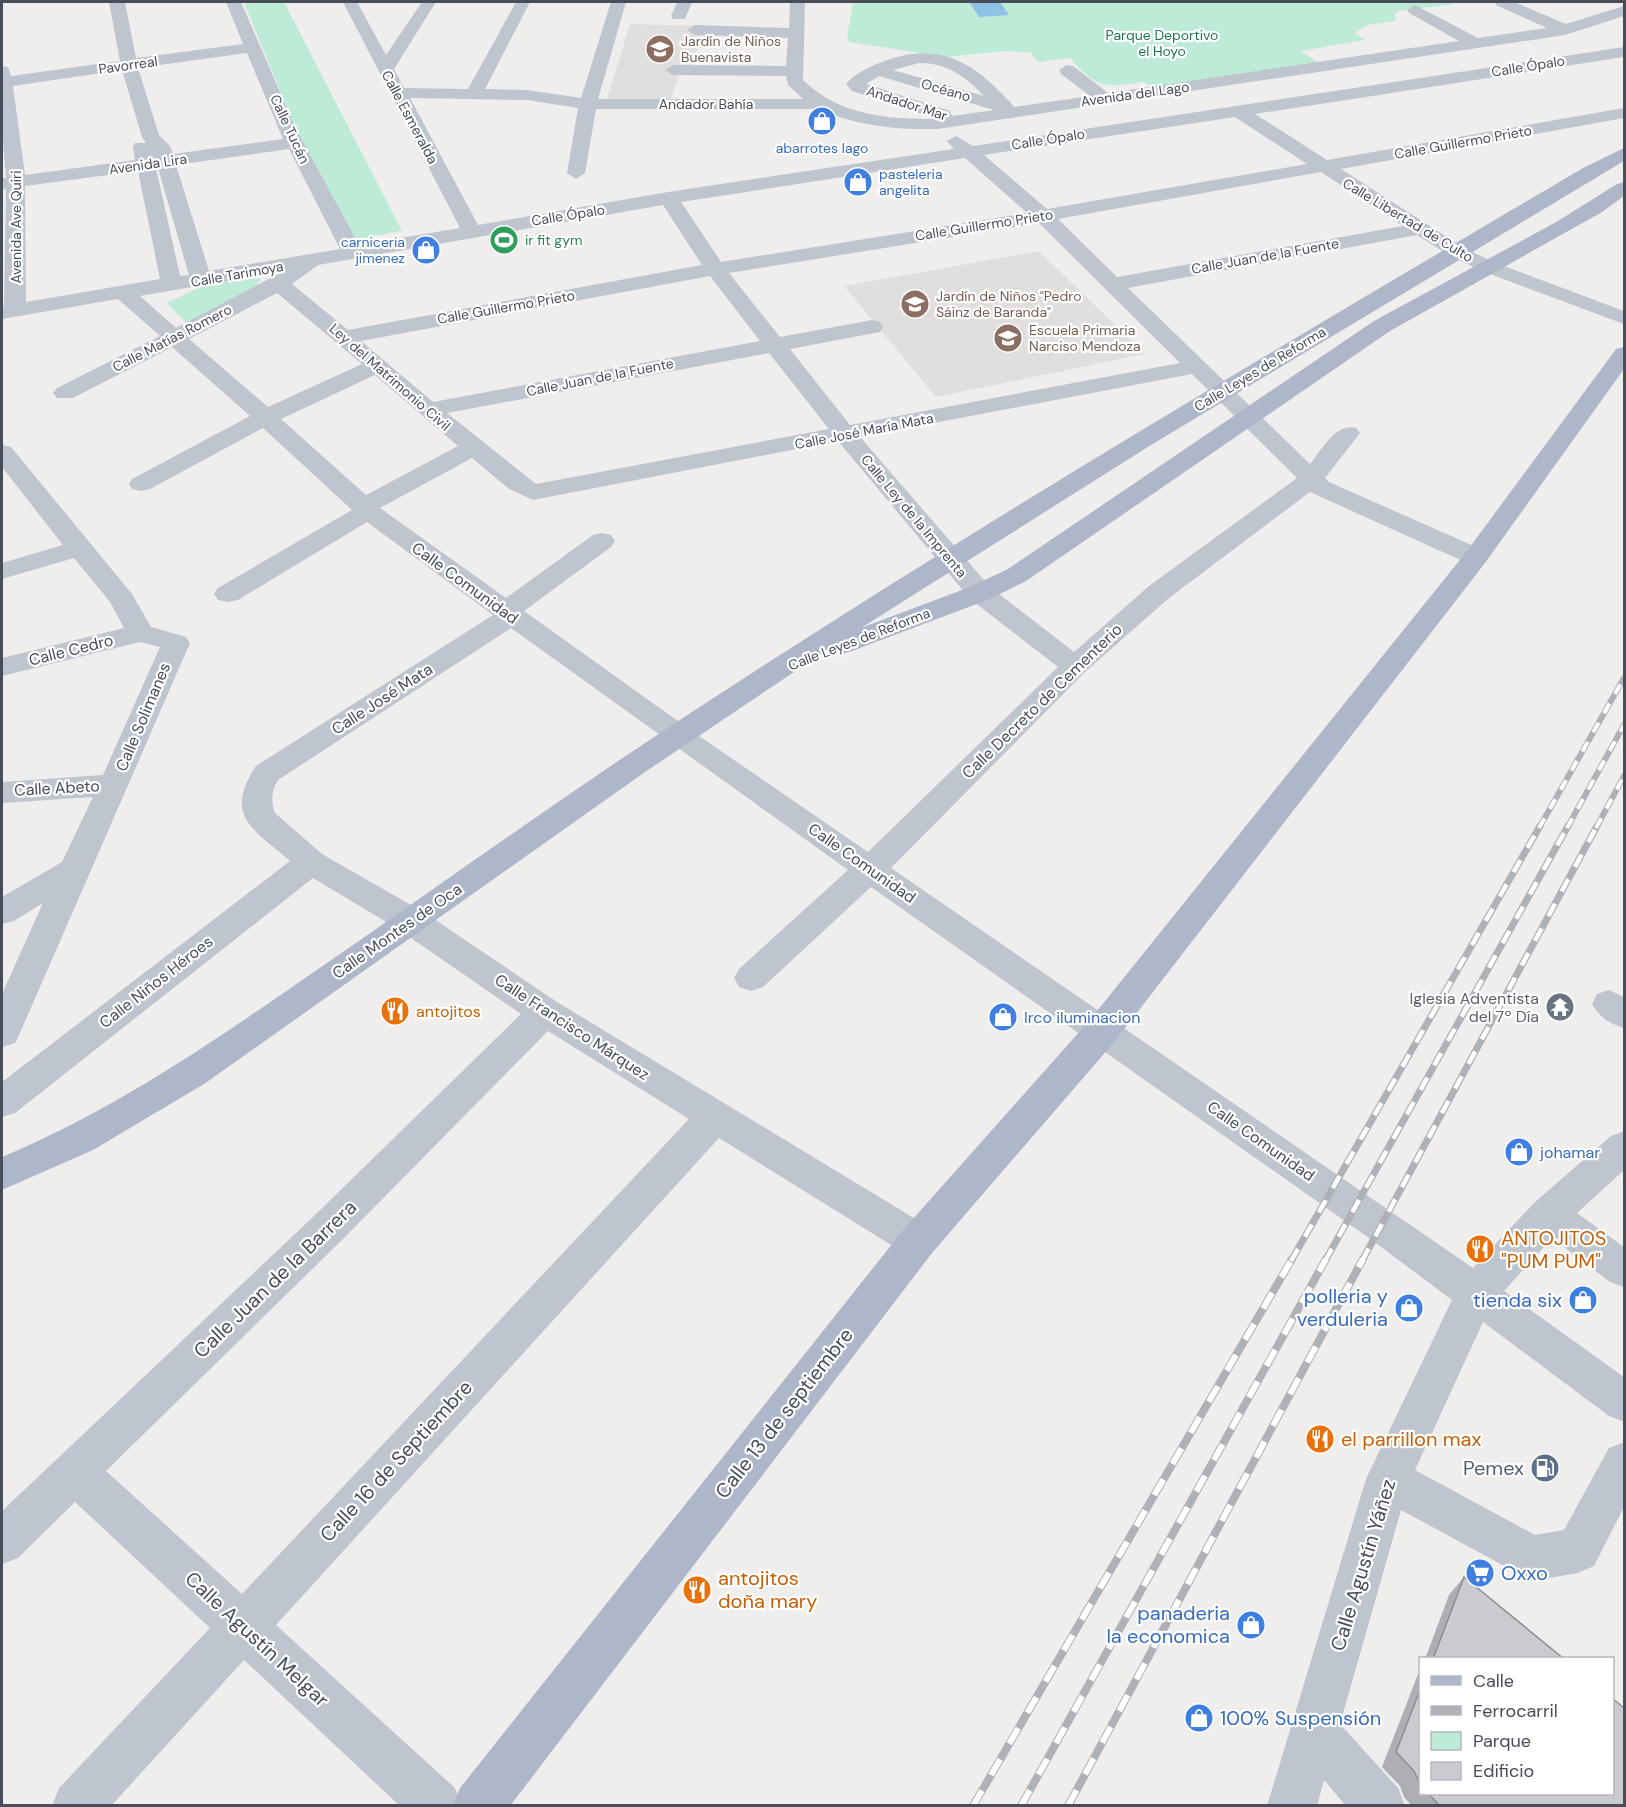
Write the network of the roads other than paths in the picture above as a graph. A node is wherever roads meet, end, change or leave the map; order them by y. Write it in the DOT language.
graph roads {
  1 [pos="117,2"];
  2 [pos="234,2"];
  3 [pos="350,2"];
  4 [pos="429,2"];
  5 [pos="523,2"];
  6 [pos="619,2"];
  7 [pos="798,2"];
  8 [pos="1502,2"];
  9 [pos="1596,2"];
  10 [pos="374,9"];
  11 [pos="1415,10"];
  12 [pos="1621,12"];
  13 [pos="361,24"];
  14 [pos="695,30"];
  15 [pos="1565,30"];
  16 [pos="798,33"];
  17 [pos="1368,40"];
  18 [pos="1477,44"];
  19 [pos="254,47"];
  20 [pos="1624,52"];
  21 [pos="1601,55"];
  22 [pos="1394,56"];
  23 [pos="129,65"];
  24 [pos="1624,67"];
  25 [pos="385,69"];
  26 [pos="673,70"];
  27 [pos="879,70"];
  28 [pos="1067,70"];
  29 [pos="794,71"];
  30 [pos="2,78"];
  31 [pos="397,93"];
  32 [pos="474,93"];
  33 [pos="1105,99"];
  34 [pos="588,104"];
  35 [pos="823,104"];
  36 [pos="1008,110"];
  37 [pos="1237,110"];
  38 [pos="1624,113"];
  39 [pos="960,120"];
  40 [pos="937,124"];
  41 [pos="291,136"];
  42 [pos="153,151"];
  43 [pos="968,152"];
  44 [pos="1624,154"];
  45 [pos="1323,168"];
  46 [pos="576,173"];
  47 [pos="9,175"];
  48 [pos="1624,188"];
  49 [pos="668,198"];
  50 [pos="1043,216"];
  51 [pos="1417,229"];
  52 [pos="472,232"];
  53 [pos="1457,252"];
  54 [pos="353,253"];
  55 [pos="311,261"];
  56 [pos="1489,267"];
  57 [pos="715,269"];
  58 [pos="201,280"];
  59 [pos="279,284"];
  60 [pos="1113,284"];
  61 [pos="172,285"];
  62 [pos="124,294"];
  63 [pos="8,312"];
  64 [pos="1624,318"];
  65 [pos="872,327"];
  66 [pos="175,336"];
  67 [pos="344,337"];
  68 [pos="775,345"];
  69 [pos="1624,354"];
  70 [pos="379,365"];
  71 [pos="1194,367"];
  72 [pos="1222,392"];
  73 [pos="65,393"];
  74 [pos="426,410"];
  75 [pos="266,417"];
  76 [pos="1247,417"];
  77 [pos="1348,433"];
  78 [pos="845,434"];
  79 [pos="473,448"];
  80 [pos="2,452"];
  81 [pos="10,475"];
  82 [pos="1310,480"];
  83 [pos="141,484"];
  84 [pos="533,492"];
  85 [pos="365,509"];
  86 [pos="602,541"];
  87 [pos="80,548"];
  88 [pos="1476,557"];
  89 [pos="949,559"];
  90 [pos="2,571"];
  91 [pos="980,593"];
  92 [pos="228,594"];
  93 [pos="508,614"];
  94 [pos="140,633"];
  95 [pos="1075,666"];
  96 [pos="2,667"];
  97 [pos="781,668"];
  98 [pos="678,736"];
  99 [pos="113,785"];
  100 [pos="258,787"];
  101 [pos="2,792"];
  102 [pos="311,862"];
  103 [pos="870,869"];
  104 [pos="73,870"];
  105 [pos="2,912"];
  106 [pos="412,922"];
  107 [pos="751,978"];
  108 [pos="545,1012"];
  109 [pos="1102,1031"];
  110 [pos="2,1033"];
  111 [pos="2,1102"];
  112 [pos="715,1117"];
  113 [pos="1624,1147"];
  114 [pos="2,1174"];
  115 [pos="1549,1214"];
  116 [pos="918,1241"];
  117 [pos="1624,1269"];
  118 [pos="1476,1293"];
  119 [pos="1624,1402"];
  120 [pos="1624,1463"];
  121 [pos="76,1473"];
  122 [pos="1388,1479"];
  123 [pos="2,1542"];
  124 [pos="243,1627"];
  125 [pos="1313,1730"];
  126 [pos="77,1806"];
  127 [pos="437,1806"];
  128 [pos="478,1806"];
  129 [pos="1292,1806"];
  130 [pos="1380,1806"];
  1 -- 23 [label="street"];
  2 -- 19 [label="street, Calle Tucán"];
  3 -- 13 [label="street, Calle Esmeralda"];
  4 -- 25 [label="street"];
  5 -- 32 [label="street"];
  6 -- 34 [label="street"];
  7 -- 16 [label="street"];
  8 -- 15 [label="street"];
  9 -- 12 [label="street"];
  10 -- 13 [label="street"];
  11 -- 18 [label="street"];
  12 -- 15 [label="street, Avenida del Lago"];
  13 -- 25 [label="street, Calle Esmeralda"];
  14 -- 16 [label="street"];
  15 -- 18 [label="street, Avenida del Lago"];
  16 -- 29 [label="street"];
  17 -- 22 [label="street"];
  18 -- 22 [label="street, Avenida del Lago"];
  19 -- 23 [label="street, Pavorreal"];
  19 -- 41 [label="street, Calle Tucán"];
  20 -- 21 [label="street, Calle Ópalo"];
  21 -- 24 [label="street"];
  21 -- 37 [label="street, Calle Ópalo"];
  22 -- 33 [label="street, Avenida del Lago"];
  23 -- 30 [label="street, Pavorreal"];
  23 -- 42 [label="street"];
  25 -- 31 [label="street, Calle Esmeralda"];
  26 -- 29 [label="street"];
  27 -- 36 [label="street, Océano"];
  27 -- 36 [label="street"];
  27 -- 39 [label="street, Andador Mar"];
  28 -- 33 [label="street"];
  29 -- 35 [label="street, Avenida del Lago"];
  30 -- 47 [label="street, Avenida Ave Quiri"];
  31 -- 32 [label="street, Andador Bahía"];
  31 -- 52 [label="street, Calle Esmeralda"];
  32 -- 34 [label="street, Andador Bahía"];
  33 -- 36 [label="street, Avenida del Lago"];
  34 -- 35 [label="street, Andador Bahía"];
  34 -- 46 [label="street"];
  35 -- 40 [label="street, Avenida del Lago"];
  36 -- 39 [label="street, Avenida del Lago"];
  37 -- 43 [label="street, Calle Ópalo"];
  37 -- 45 [label="street, Calle Libertad de Culto"];
  38 -- 45 [label="street, Calle Guillermo Prieto"];
  39 -- 40 [label="street, Avenida del Lago"];
  40 -- 43 [label="street"];
  41 -- 42 [label="street, Avenida Lira"];
  41 -- 54 [label="street, Calle Tucán"];
  42 -- 47 [label="street, Avenida Lira"];
  42 -- 58 [label="street"];
  42 -- 61 [label="street"];
  43 -- 49 [label="street, Calle Ópalo"];
  43 -- 50 [label="street"];
  44 -- 53 [label="main road, Calle Leyes de Reforma"];
  45 -- 50 [label="street, Calle Guillermo Prieto"];
  45 -- 51 [label="street, Calle Libertad de Culto"];
  47 -- 63 [label="street, Avenida Ave Quiri"];
  48 -- 56 [label="main road, Calle Leyes de Reforma"];
  49 -- 52 [label="street, Calle Ópalo"];
  49 -- 57 [label="street, Calle Ley de la Imprenta"];
  50 -- 57 [label="street, Calle Guillermo Prieto"];
  50 -- 60 [label="street"];
  51 -- 53 [label="street, Calle Libertad de Culto"];
  51 -- 60 [label="street, Calle Juan de la Fuente"];
  52 -- 54 [label="street, Calle Tarimoya"];
  53 -- 56 [label="street, Calle Libertad de Culto"];
  53 -- 72 [label="main road, Calle Leyes de Reforma"];
  54 -- 55 [label="street, Calle Tarimoya"];
  55 -- 58 [label="street, Calle Tarimoya"];
  55 -- 59 [label="street"];
  56 -- 64 [label="street, Calle Libertad de Culto"];
  56 -- 76 [label="main road, Calle Leyes de Reforma"];
  57 -- 67 [label="street, Calle Guillermo Prieto"];
  57 -- 68 [label="street, Calle Ley de la Imprenta"];
  58 -- 61 [label="street, Calle Tarimoya"];
  59 -- 66 [label="street, Calle Matías Romero"];
  59 -- 67 [label="street, Ley del Matrimonio Civil"];
  60 -- 71 [label="street"];
  61 -- 62 [label="street, Calle Tarimoya"];
  62 -- 63 [label="street, Calle Tarimoya"];
  62 -- 66 [label="street, Calle Comunidad"];
  65 -- 68 [label="street, Calle Juan de la Fuente"];
  66 -- 73 [label="street, Calle Matías Romero"];
  66 -- 75 [label="street, Calle Comunidad"];
  67 -- 70 [label="street, Ley del Matrimonio Civil"];
  68 -- 74 [label="street, Calle Juan de la Fuente"];
  68 -- 78 [label="street, Calle Ley de la Imprenta"];
  69 -- 88 [label="main road, Calle 13 de septiembre"];
  70 -- 74 [label="street, Ley del Matrimonio Civil"];
  70 -- 75 [label="street"];
  71 -- 72 [label="street"];
  71 -- 78 [label="street, Calle José María Mata"];
  72 -- 76 [label="street"];
  72 -- 89 [label="main road, Calle Leyes de Reforma"];
  74 -- 79 [label="street, Ley del Matrimonio Civil"];
  75 -- 83 [label="street"];
  75 -- 85 [label="street, Calle Comunidad"];
  76 -- 82 [label="street"];
  76 -- 91 [label="main road, Calle Leyes de Reforma"];
  77 -- 82 [label="street, Calle Decreto de Cementerio"];
  78 -- 84 [label="street, Calle José María Mata"];
  78 -- 89 [label="street, Calle Ley de la Imprenta"];
  79 -- 84 [label="street, Ley del Matrimonio Civil"];
  79 -- 85 [label="street"];
  80 -- 81 [label="street"];
  81 -- 87 [label="street"];
  82 -- 88 [label="street"];
  82 -- 95 [label="street, Calle Decreto de Cementerio"];
  85 -- 92 [label="street"];
  85 -- 93 [label="street, Calle Comunidad"];
  86 -- 93 [label="street"];
  87 -- 90 [label="street"];
  87 -- 94 [label="street"];
  88 -- 109 [label="main road, Calle 13 de septiembre"];
  89 -- 91 [label="street, Calle Ley de la Imprenta"];
  89 -- 97 [label="main road, Calle Leyes de Reforma"];
  91 -- 95 [label="street, Calle Ley de la Imprenta"];
  91 -- 97 [label="main road, Calle Leyes de Reforma"];
  93 -- 98 [label="street, Calle Comunidad"];
  93 -- 100 [label="street, Calle José Mata"];
  94 -- 96 [label="street, Calle Cedro"];
  94 -- 99 [label="street, Calle Solimanes"];
  95 -- 103 [label="street, Calle Decreto de Cementerio"];
  97 -- 98 [label="main road, Calle Montes de Oca"];
  98 -- 103 [label="street, Calle Comunidad"];
  98 -- 106 [label="main road, Calle Montes de Oca"];
  99 -- 101 [label="street, Calle Abeto"];
  99 -- 104 [label="street, Calle Solimanes"];
  100 -- 102 [label="street, Calle Francisco Márquez"];
  102 -- 106 [label="street, Calle Francisco Márquez"];
  102 -- 111 [label="street, Calle Niños Héroes"];
  103 -- 107 [label="street, Calle Decreto de Cementerio"];
  103 -- 109 [label="street, Calle Comunidad"];
  104 -- 105 [label="street"];
  104 -- 110 [label="street, Calle Solimanes"];
  106 -- 108 [label="street, Calle Francisco Márquez"];
  106 -- 114 [label="main road, Calle Montes de Oca"];
  108 -- 112 [label="street, Calle Francisco Márquez"];
  108 -- 121 [label="street, Calle Juan de la Barrera"];
  109 -- 116 [label="main road, Calle 13 de septiembre"];
  109 -- 118 [label="street, Calle Comunidad"];
  112 -- 116 [label="street, Calle Francisco Márquez"];
  112 -- 124 [label="street, Calle 16 de Septiembre"];
  113 -- 115 [label="street, Calle Agustín Yáñez"];
  115 -- 117 [label="street"];
  115 -- 118 [label="street, Calle Agustín Yáñez"];
  116 -- 128 [label="main road, Calle 13 de septiembre"];
  118 -- 119 [label="street, Calle Comunidad"];
  118 -- 122 [label="street, Calle Agustín Yáñez"];
  120 -- 122 [label="street"];
  121 -- 123 [label="street, Calle Juan de la Barrera"];
  121 -- 124 [label="street, Calle Agustín Melgar"];
  122 -- 125 [label="street, Calle Agustín Yáñez"];
  124 -- 126 [label="street, Calle 16 de Septiembre"];
  124 -- 127 [label="street, Calle Agustín Melgar"];
  125 -- 129 [label="street, Calle Agustín Yáñez"];
  125 -- 130 [label="street"];
}
